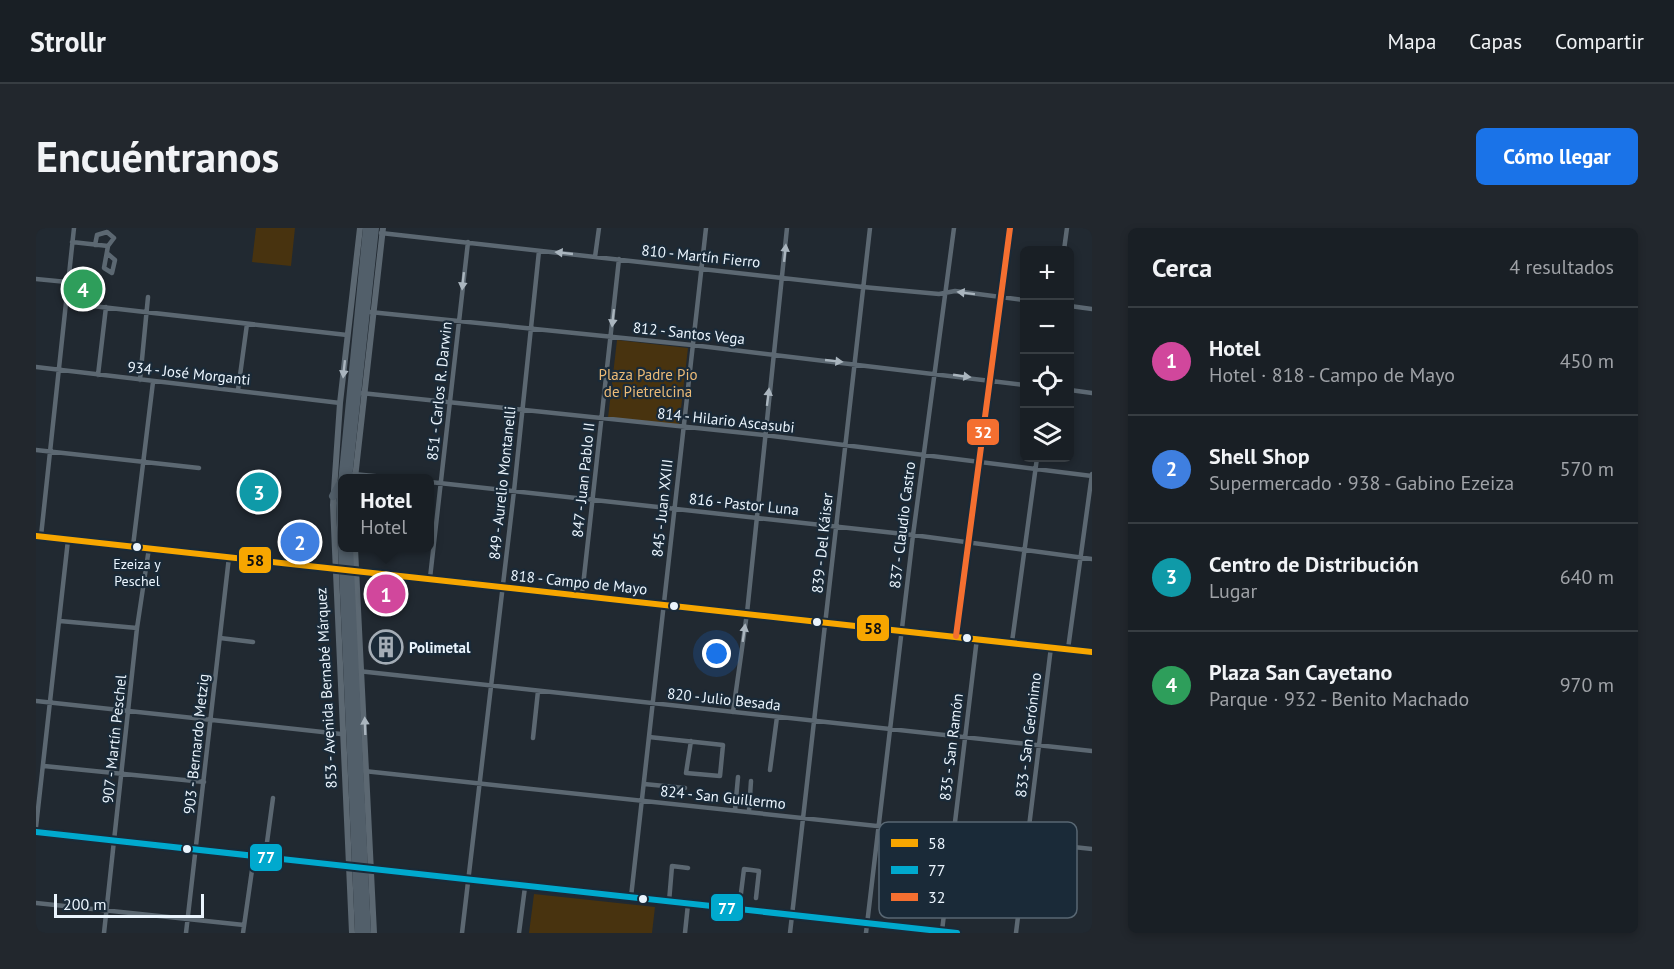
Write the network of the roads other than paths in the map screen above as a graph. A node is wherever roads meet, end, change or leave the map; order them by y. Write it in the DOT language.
graph roads {
  1 [pos="74,228"];
  2 [pos="360,228"];
  3 [pos="599,228"];
  4 [pos="706,228"];
  5 [pos="787,228"];
  6 [pos="870,228"];
  7 [pos="954,228"];
  8 [pos="1010,228"];
  9 [pos="1067,228"];
  10 [pos="376,230"];
  11 [pos="72,242"];
  12 [pos="468,242"];
  13 [pos="95,245"];
  14 [pos="108,246"];
  15 [pos="1065,246"];
  16 [pos="539,251"];
  17 [pos="108,254"];
  18 [pos="595,256"];
  19 [pos="619,259"];
  20 [pos="701,268"];
  21 [pos="782,278"];
  22 [pos="36,279"];
  23 [pos="68,282"];
  24 [pos="863,287"];
  25 [pos="944,294"];
  26 [pos="148,297"];
  27 [pos="1001,297"];
  28 [pos="1020,299"];
  29 [pos="66,303"];
  30 [pos="106,307"];
  31 [pos="1074,307"];
  32 [pos="1092,309"];
  33 [pos="147,311"];
  34 [pos="361,311"];
  35 [pos="459,320"];
  36 [pos="247,324"];
  37 [pos="530,327"];
  38 [pos="347,335"];
  39 [pos="611,338"];
  40 [pos="692,345"];
  41 [pos="773,354"];
  42 [pos="855,363"];
  43 [pos="36,367"];
  44 [pos="59,370"];
  45 [pos="934,372"];
  46 [pos="98,375"];
  47 [pos="140,380"];
  48 [pos="990,380"];
  49 [pos="153,382"];
  50 [pos="1020,384"];
  51 [pos="238,390"];
  52 [pos="1074,391"];
  53 [pos="360,393"];
  54 [pos="1092,393"];
  55 [pos="450,401"];
  56 [pos="340,403"];
  57 [pos="523,410"];
  58 [pos="602,418"];
  59 [pos="683,428"];
  60 [pos="764,435"];
  61 [pos="845,446"];
  62 [pos="36,450"];
  63 [pos="50,452"];
  64 [pos="924,454"];
  65 [pos="143,461"];
  66 [pos="979,462"];
  67 [pos="1036,462"];
  68 [pos="199,468"];
  69 [pos="1035,468"];
  70 [pos="349,474"];
  71 [pos="350,474"];
  72 [pos="1092,475"];
  73 [pos="434,482"];
  74 [pos="441,483"];
  75 [pos="338,490"];
  76 [pos="514,491"];
  77 [pos="333,496"];
  78 [pos="593,500"];
  79 [pos="674,508"];
  80 [pos="755,518"];
  81 [pos="338,526"];
  82 [pos="836,526"];
  83 [pos="913,535"];
  84 [pos="38,536"];
  85 [pos="68,540"];
  86 [pos="434,543"];
  87 [pos="968,543"];
  88 [pos="134,546"];
  89 [pos="149,548"];
  90 [pos="1023,550"];
  91 [pos="342,552"];
  92 [pos="346,552"];
  93 [pos="348,552"];
  94 [pos="353,552"];
  95 [pos="433,552"];
  96 [pos="229,557"];
  97 [pos="1080,557"];
  98 [pos="1092,559"];
  99 [pos="345,568"];
  100 [pos="430,578"];
  101 [pos="502,586"];
  102 [pos="582,595"];
  103 [pos="663,603"];
  104 [pos="747,613"];
  105 [pos="60,621"];
  106 [pos="826,622"];
  107 [pos="138,628"];
  108 [pos="901,630"];
  109 [pos="956,636"];
  110 [pos="220,638"];
  111 [pos="977,638"];
  112 [pos="254,642"];
  113 [pos="1012,642"];
  114 [pos="1051,647"];
  115 [pos="1068,649"];
  116 [pos="1092,652"];
  117 [pos="358,671"];
  118 [pos="492,686"];
  119 [pos="538,691"];
  120 [pos="36,701"];
  121 [pos="50,703"];
  122 [pos="653,703"];
  123 [pos="129,712"];
  124 [pos="733,712"];
  125 [pos="777,717"];
  126 [pos="211,720"];
  127 [pos="814,721"];
  128 [pos="890,729"];
  129 [pos="341,734"];
  130 [pos="650,737"];
  131 [pos="533,738"];
  132 [pos="964,738"];
  133 [pos="691,741"];
  134 [pos="1039,745"];
  135 [pos="1092,751"];
  136 [pos="44,766"];
  137 [pos="359,770"];
  138 [pos="770,770"];
  139 [pos="123,774"];
  140 [pos="738,777"];
  141 [pos="751,781"];
  142 [pos="204,782"];
  143 [pos="480,782"];
  144 [pos="644,784"];
  145 [pos="685,788"];
  146 [pos="273,798"];
  147 [pos="642,801"];
  148 [pos="735,810"];
  149 [pos="748,812"];
  150 [pos="803,818"];
  151 [pos="954,822"];
  152 [pos="1029,822"];
  153 [pos="878,826"];
  154 [pos="36,827"];
  155 [pos="36,832"];
  156 [pos="116,842"];
  157 [pos="1077,847"];
  158 [pos="1092,849"];
  159 [pos="196,851"];
  160 [pos="254,856"];
  161 [pos="265,857"];
  162 [pos="360,868"];
  163 [pos="688,868"];
  164 [pos="469,880"];
  165 [pos="525,887"];
  166 [pos="631,897"];
  167 [pos="756,898"];
  168 [pos="669,902"];
  169 [pos="36,903"];
  170 [pos="688,904"];
  171 [pos="739,909"];
  172 [pos="107,911"];
  173 [pos="792,915"];
  174 [pos="943,918"];
  175 [pos="1018,918"];
  176 [pos="188,919"];
  177 [pos="867,924"];
  178 [pos="244,925"];
  179 [pos="942,931"];
  180 [pos="927,932"];
  181 [pos="104,933"];
  182 [pos="186,933"];
  183 [pos="243,933"];
  184 [pos="352,933"];
  185 [pos="359,933"];
  186 [pos="367,933"];
  187 [pos="374,933"];
  188 [pos="462,933"];
  189 [pos="519,933"];
  190 [pos="685,933"];
  191 [pos="790,933"];
  192 [pos="866,933"];
  193 [pos="957,933"];
  194 [pos="1016,933"];
  1 -- 11 [label="street"];
  2 -- 34 [label="street, 853 - Avenida Bernabé Márquez"];
  3 -- 18 [label="street"];
  4 -- 20 [label="street, 845 - Juan XXIII"];
  21 -- 5 [label="street, one-way"];
  6 -- 24 [label="street, 839 - Del Káiser"];
  7 -- 25 [label="street, 837 - Claudio Castro"];
  8 -- 27 [label="street"];
  9 -- 15 [label="street"];
  10 -- 12 [label="street, 810 - Martín Fierro"];
  10 -- 34 [label="main road, 853 - Avenida Bernabé Márquez"];
  10 -- 34 [label="street, 853 - Avenida Bernabé Márquez"];
  11 -- 13 [label="street"];
  11 -- 23 [label="street"];
  12 -- 16 [label="street, 810 - Martín Fierro"];
  12 -- 35 [label="street, 851 - Carlos R. Darwin, one-way"];
  13 -- 14 [label="street"];
  13 -- 14 [label="street"];
  14 -- 17 [label="street"];
  18 -- 16 [label="street, 810 - Martín Fierro, one-way"];
  16 -- 37 [label="street, 849 - Aurelio Montanelli"];
  18 -- 19 [label="street, 810 - Martín Fierro"];
  19 -- 20 [label="street, 810 - Martín Fierro"];
  19 -- 39 [label="street, 847 - Juan Pablo II, one-way"];
  20 -- 21 [label="street, 810 - Martín Fierro"];
  20 -- 40 [label="street, 845 - Juan XXIII"];
  21 -- 24 [label="street, 810 - Martín Fierro"];
  21 -- 41 [label="street"];
  22 -- 23 [label="street"];
  23 -- 29 [label="street"];
  24 -- 25 [label="street, 810 - Martín Fierro"];
  24 -- 42 [label="street, 839 - Del Káiser"];
  27 -- 25 [label="street, 810 - Martín Fierro, one-way"];
  25 -- 45 [label="street, 837 - Claudio Castro"];
  26 -- 33 [label="street"];
  27 -- 28 [label="street, 810 - Martín Fierro"];
  27 -- 48 [label="street"];
  29 -- 30 [label="street"];
  29 -- 44 [label="street"];
  30 -- 33 [label="street"];
  30 -- 46 [label="street"];
  31 -- 32 [label="street"];
  33 -- 36 [label="street"];
  33 -- 47 [label="street"];
  34 -- 35 [label="street, 812 - Santos Vega"];
  34 -- 38 [label="street, 853 - Avenida Bernabé Márquez"];
  34 -- 53 [label="main road, 853 - Avenida Bernabé Márquez"];
  34 -- 70 [label="main road, 853 - Avenida Bernabé Márquez"];
  35 -- 37 [label="street, 812 - Santos Vega"];
  35 -- 55 [label="street, 851 - Carlos R. Darwin"];
  36 -- 38 [label="street"];
  36 -- 51 [label="street"];
  37 -- 39 [label="street, 812 - Santos Vega"];
  37 -- 57 [label="street, 849 - Aurelio Montanelli"];
  38 -- 56 [label="street, 853 - Avenida Bernabé Márquez, one-way"];
  39 -- 40 [label="street, 812 - Santos Vega"];
  39 -- 58 [label="street, 847 - Juan Pablo II"];
  40 -- 41 [label="street, 812 - Santos Vega"];
  40 -- 59 [label="street, 845 - Juan XXIII"];
  41 -- 42 [label="street, 812 - Santos Vega, one-way"];
  60 -- 41 [label="street, one-way"];
  42 -- 45 [label="street, 812 - Santos Vega"];
  42 -- 61 [label="street, 839 - Del Káiser"];
  43 -- 44 [label="street, 934 - José Morganti"];
  44 -- 46 [label="street, 934 - José Morganti"];
  44 -- 63 [label="street"];
  45 -- 48 [label="street, 812 - Santos Vega, one-way"];
  45 -- 64 [label="street, 837 - Claudio Castro"];
  46 -- 47 [label="street, 934 - José Morganti"];
  47 -- 49 [label="street, 934 - José Morganti"];
  48 -- 50 [label="street, 812 - Santos Vega"];
  48 -- 66 [label="street"];
  49 -- 51 [label="street, 934 - José Morganti"];
  49 -- 65 [label="street"];
  51 -- 56 [label="street, 934 - José Morganti"];
  52 -- 54 [label="street"];
  53 -- 55 [label="street, 814 - Hilario Ascasubi"];
  53 -- 71 [label="main road, 853 - Avenida Bernabé Márquez"];
  55 -- 57 [label="street, 814 - Hilario Ascasubi"];
  55 -- 74 [label="street, 851 - Carlos R. Darwin"];
  56 -- 77 [label="street, 853 - Avenida Bernabé Márquez"];
  57 -- 58 [label="street, 814 - Hilario Ascasubi"];
  57 -- 76 [label="street, 849 - Aurelio Montanelli"];
  58 -- 59 [label="street, 814 - Hilario Ascasubi"];
  58 -- 78 [label="street, 847 - Juan Pablo II"];
  59 -- 60 [label="street, 814 - Hilario Ascasubi"];
  59 -- 79 [label="street, 845 - Juan XXIII"];
  60 -- 61 [label="street, 814 - Hilario Ascasubi"];
  60 -- 80 [label="street"];
  61 -- 64 [label="street, 814 - Hilario Ascasubi"];
  61 -- 82 [label="street, 839 - Del Káiser"];
  62 -- 63 [label="street"];
  63 -- 65 [label="street"];
  63 -- 84 [label="street"];
  64 -- 66 [label="street, 814 - Hilario Ascasubi"];
  64 -- 83 [label="street, 837 - Claudio Castro"];
  65 -- 68 [label="street"];
  65 -- 88 [label="street"];
  66 -- 69 [label="street, 814 - Hilario Ascasubi"];
  66 -- 87 [label="street"];
  67 -- 69 [label="street"];
  69 -- 72 [label="street, 814 - Hilario Ascasubi"];
  69 -- 90 [label="street"];
  72 -- 97 [label="street"];
  73 -- 74 [label="street, 816 - Pastor Luna"];
  74 -- 76 [label="street, 816 - Pastor Luna"];
  74 -- 86 [label="street, 851 - Carlos R. Darwin"];
  75 -- 77 [label="main road"];
  76 -- 78 [label="street, 816 - Pastor Luna"];
  76 -- 101 [label="street, 849 - Aurelio Montanelli"];
  77 -- 81 [label="street, 853 - Avenida Bernabé Márquez"];
  78 -- 79 [label="street, 816 - Pastor Luna"];
  78 -- 102 [label="street, 847 - Juan Pablo II"];
  79 -- 80 [label="street, 816 - Pastor Luna"];
  79 -- 103 [label="street, 845 - Juan XXIII"];
  80 -- 82 [label="street, 816 - Pastor Luna"];
  80 -- 104 [label="street"];
  82 -- 83 [label="street, 816 - Pastor Luna"];
  82 -- 106 [label="street, 839 - Del Káiser"];
  83 -- 87 [label="street, 816 - Pastor Luna"];
  83 -- 108 [label="street, 837 - Claudio Castro"];
  84 -- 85 [label="street, 818 - Campo de Mayo"];
  85 -- 88 [label="street, 818 - Campo de Mayo"];
  85 -- 105 [label="street"];
  87 -- 90 [label="street, 816 - Pastor Luna"];
  87 -- 109 [label="street"];
  88 -- 89 [label="street, 818 - Campo de Mayo"];
  89 -- 96 [label="street, 818 - Campo de Mayo"];
  89 -- 107 [label="street, 907 - Martín Peschel"];
  90 -- 97 [label="street, 816 - Pastor Luna"];
  90 -- 113 [label="street"];
  91 -- 99 [label="street, 853 - Avenida Bernabé Márquez"];
  92 -- 99 [label="main road, 853 - Avenida Bernabé Márquez"];
  93 -- 99 [label="main road, 853 - Avenida Bernabé Márquez"];
  94 -- 99 [label="street, 853 - Avenida Bernabé Márquez"];
  95 -- 100 [label="street, 851 - Carlos R. Darwin"];
  96 -- 99 [label="street, 818 - Campo de Mayo"];
  96 -- 110 [label="street, 903 - Bernardo Metzig"];
  97 -- 98 [label="street, 816 - Pastor Luna"];
  97 -- 115 [label="street"];
  99 -- 100 [label="street, 818 - Campo de Mayo"];
  99 -- 117 [label="main road, 853 - Avenida Bernabé Márquez"];
  99 -- 129 [label="street, 853 - Avenida Bernabé Márquez"];
  99 -- 137 [label="main road, 853 - Avenida Bernabé Márquez"];
  100 -- 101 [label="street, 818 - Campo de Mayo"];
  101 -- 102 [label="street, 818 - Campo de Mayo"];
  101 -- 118 [label="street, 849 - Aurelio Montanelli"];
  102 -- 103 [label="street, 818 - Campo de Mayo"];
  103 -- 104 [label="street, 818 - Campo de Mayo"];
  103 -- 122 [label="street, 845 - Juan XXIII"];
  104 -- 106 [label="street, 818 - Campo de Mayo"];
  124 -- 104 [label="street, one-way"];
  105 -- 107 [label="street"];
  105 -- 121 [label="street"];
  106 -- 108 [label="street, 818 - Campo de Mayo"];
  106 -- 127 [label="street, 839 - Del Káiser"];
  107 -- 123 [label="street, 907 - Martín Peschel"];
  108 -- 109 [label="street, 818 - Campo de Mayo"];
  108 -- 128 [label="street, 837 - Claudio Castro"];
  109 -- 111 [label="street, 818 - Campo de Mayo"];
  110 -- 112 [label="street"];
  110 -- 126 [label="street, 903 - Bernardo Metzig"];
  111 -- 113 [label="street, 818 - Campo de Mayo"];
  111 -- 132 [label="street, 835 - San Ramón"];
  113 -- 114 [label="street, 818 - Campo de Mayo"];
  114 -- 115 [label="street, 818 - Campo de Mayo"];
  114 -- 134 [label="street, 833 - San Gerónimo"];
  115 -- 116 [label="street, 818 - Campo de Mayo"];
  117 -- 118 [label="street, 820 - Julio Besada"];
  137 -- 117 [label="main road, 853 - Avenida Bernabé Márquez, one-way"];
  118 -- 119 [label="street, 820 - Julio Besada"];
  118 -- 143 [label="street, 849 - Aurelio Montanelli"];
  119 -- 122 [label="street, 820 - Julio Besada"];
  119 -- 131 [label="street"];
  120 -- 121 [label="street"];
  121 -- 123 [label="street"];
  121 -- 136 [label="street"];
  122 -- 124 [label="street, 820 - Julio Besada"];
  122 -- 130 [label="street, 845 - Juan XXIII"];
  123 -- 126 [label="street"];
  123 -- 139 [label="street, 907 - Martín Peschel"];
  124 -- 125 [label="street, 820 - Julio Besada"];
  125 -- 127 [label="street, 820 - Julio Besada"];
  125 -- 138 [label="street"];
  126 -- 129 [label="street"];
  126 -- 142 [label="street, 903 - Bernardo Metzig"];
  127 -- 128 [label="street, 820 - Julio Besada"];
  127 -- 150 [label="street, 839 - Del Káiser"];
  128 -- 132 [label="street, 820 - Julio Besada"];
  128 -- 153 [label="street, 837 - Claudio Castro"];
  129 -- 162 [label="street, 853 - Avenida Bernabé Márquez"];
  130 -- 133 [label="street"];
  130 -- 144 [label="street, 845 - Juan XXIII"];
  132 -- 134 [label="street, 820 - Julio Besada"];
  132 -- 151 [label="street, 835 - San Ramón"];
  133 -- 133 [label="street"];
  134 -- 135 [label="street, 820 - Julio Besada"];
  134 -- 152 [label="street, 833 - San Gerónimo"];
  136 -- 139 [label="street"];
  136 -- 154 [label="street"];
  137 -- 143 [label="street, 824 - San Guillermo"];
  137 -- 162 [label="main road, 853 - Avenida Bernabé Márquez"];
  137 -- 162 [label="street, 853 - Avenida Bernabé Márquez"];
  139 -- 142 [label="street"];
  139 -- 156 [label="street, 907 - Martín Peschel"];
  140 -- 148 [label="street"];
  141 -- 149 [label="street"];
  142 -- 159 [label="street, 903 - Bernardo Metzig"];
  143 -- 147 [label="street, 824 - San Guillermo"];
  143 -- 164 [label="street, 849 - Aurelio Montanelli"];
  144 -- 145 [label="street"];
  144 -- 147 [label="street, 845 - Juan XXIII"];
  146 -- 161 [label="street"];
  147 -- 148 [label="street, 824 - San Guillermo"];
  147 -- 166 [label="street, 845 - Juan XXIII"];
  148 -- 149 [label="street, 824 - San Guillermo"];
  149 -- 150 [label="street, 824 - San Guillermo"];
  150 -- 153 [label="street, 824 - San Guillermo"];
  150 -- 173 [label="street, 839 - Del Káiser"];
  153 -- 177 [label="street, 837 - Claudio Castro"];
  155 -- 156 [label="main road"];
  156 -- 159 [label="main road"];
  156 -- 172 [label="street, 907 - Martín Peschel"];
  157 -- 158 [label="street, 824 - San Guillermo"];
  159 -- 160 [label="main road"];
  159 -- 176 [label="street, 903 - Bernardo Metzig"];
  160 -- 161 [label="main road"];
  160 -- 178 [label="street"];
  161 -- 162 [label="main road"];
  162 -- 164 [label="street"];
  162 -- 184 [label="street, 853 - Avenida Bernabé Márquez"];
  162 -- 185 [label="main road, 853 - Avenida Bernabé Márquez"];
  162 -- 186 [label="main road, 853 - Avenida Bernabé Márquez"];
  162 -- 187 [label="street, 853 - Avenida Bernabé Márquez"];
  163 -- 168 [label="street"];
  164 -- 165 [label="street"];
  164 -- 188 [label="street, 849 - Aurelio Montanelli"];
  165 -- 166 [label="street"];
  165 -- 189 [label="street"];
  166 -- 168 [label="street"];
  167 -- 171 [label="street"];
  168 -- 170 [label="street"];
  169 -- 172 [label="street"];
  170 -- 171 [label="street"];
  170 -- 190 [label="street"];
  171 -- 173 [label="street"];
  172 -- 176 [label="street"];
  172 -- 181 [label="street, 907 - Martín Peschel"];
  173 -- 177 [label="street"];
  173 -- 191 [label="street, 839 - Del Káiser"];
  174 -- 179 [label="street, 835 - San Ramón"];
  175 -- 194 [label="street, 833 - San Gerónimo"];
  176 -- 178 [label="street"];
  176 -- 182 [label="street, 903 - Bernardo Metzig"];
  177 -- 180 [label="street"];
  177 -- 192 [label="street, 837 - Claudio Castro"];
  178 -- 183 [label="street"];
  179 -- 180 [label="street"];
  179 -- 193 [label="street"];
}
